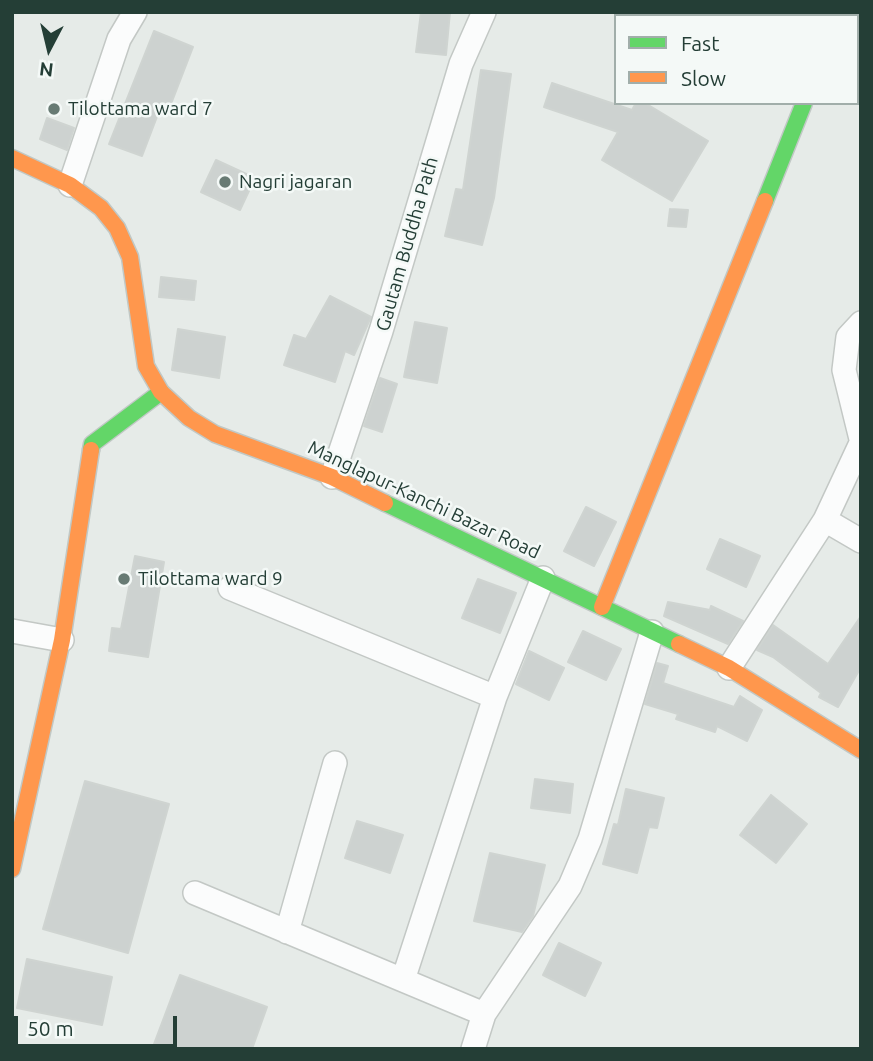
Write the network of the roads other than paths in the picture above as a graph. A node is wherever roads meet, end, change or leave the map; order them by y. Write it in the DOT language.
graph roads {
  1 [pos="135,12"];
  2 [pos="484,12"];
  3 [pos="803,105"];
  4 [pos="12,158"];
  5 [pos="70,185"];
  6 [pos="861,323"];
  7 [pos="161,392"];
  8 [pos="861,441"];
  9 [pos="332,477"];
  10 [pos="825,520"];
  11 [pos="861,541"];
  12 [pos="543,579"];
  13 [pos="230,588"];
  14 [pos="602,607"];
  15 [pos="12,631"];
  16 [pos="652,632"];
  17 [pos="62,640"];
  18 [pos="729,668"];
  19 [pos="495,697"];
  20 [pos="861,750"];
  21 [pos="335,763"];
  22 [pos="15,841"];
  23 [pos="12,869"];
  24 [pos="195,893"];
  25 [pos="287,932"];
  26 [pos="403,980"];
  27 [pos="484,1014"];
  28 [pos="473,1049"];
  1 -- 5 [label="street"];
  2 -- 9 [label="street, Gautam Buddha Path"];
  3 -- 14 [label="street"];
  4 -- 5 [label="street, Manglapur-Kanchi Bazar Road"];
  5 -- 7 [label="street, Manglapur-Kanchi Bazar Road"];
  6 -- 8 [label="street"];
  7 -- 9 [label="street, Manglapur-Kanchi Bazar Road"];
  7 -- 17 [label="street"];
  8 -- 10 [label="street"];
  9 -- 12 [label="street, Manglapur-Kanchi Bazar Road"];
  10 -- 11 [label="street"];
  10 -- 18 [label="street"];
  12 -- 14 [label="street, Manglapur-Kanchi Bazar Road"];
  12 -- 19 [label="street"];
  13 -- 19 [label="street"];
  14 -- 16 [label="street, Manglapur-Kanchi Bazar Road"];
  15 -- 17 [label="street"];
  16 -- 18 [label="street, Manglapur-Kanchi Bazar Road"];
  16 -- 27 [label="street"];
  17 -- 22 [label="street"];
  18 -- 20 [label="street, Manglapur-Kanchi Bazar Road"];
  19 -- 26 [label="street"];
  21 -- 25 [label="street"];
  22 -- 23 [label="street"];
  24 -- 25 [label="street"];
  25 -- 26 [label="street"];
  26 -- 27 [label="street"];
  27 -- 28 [label="street"];
}
